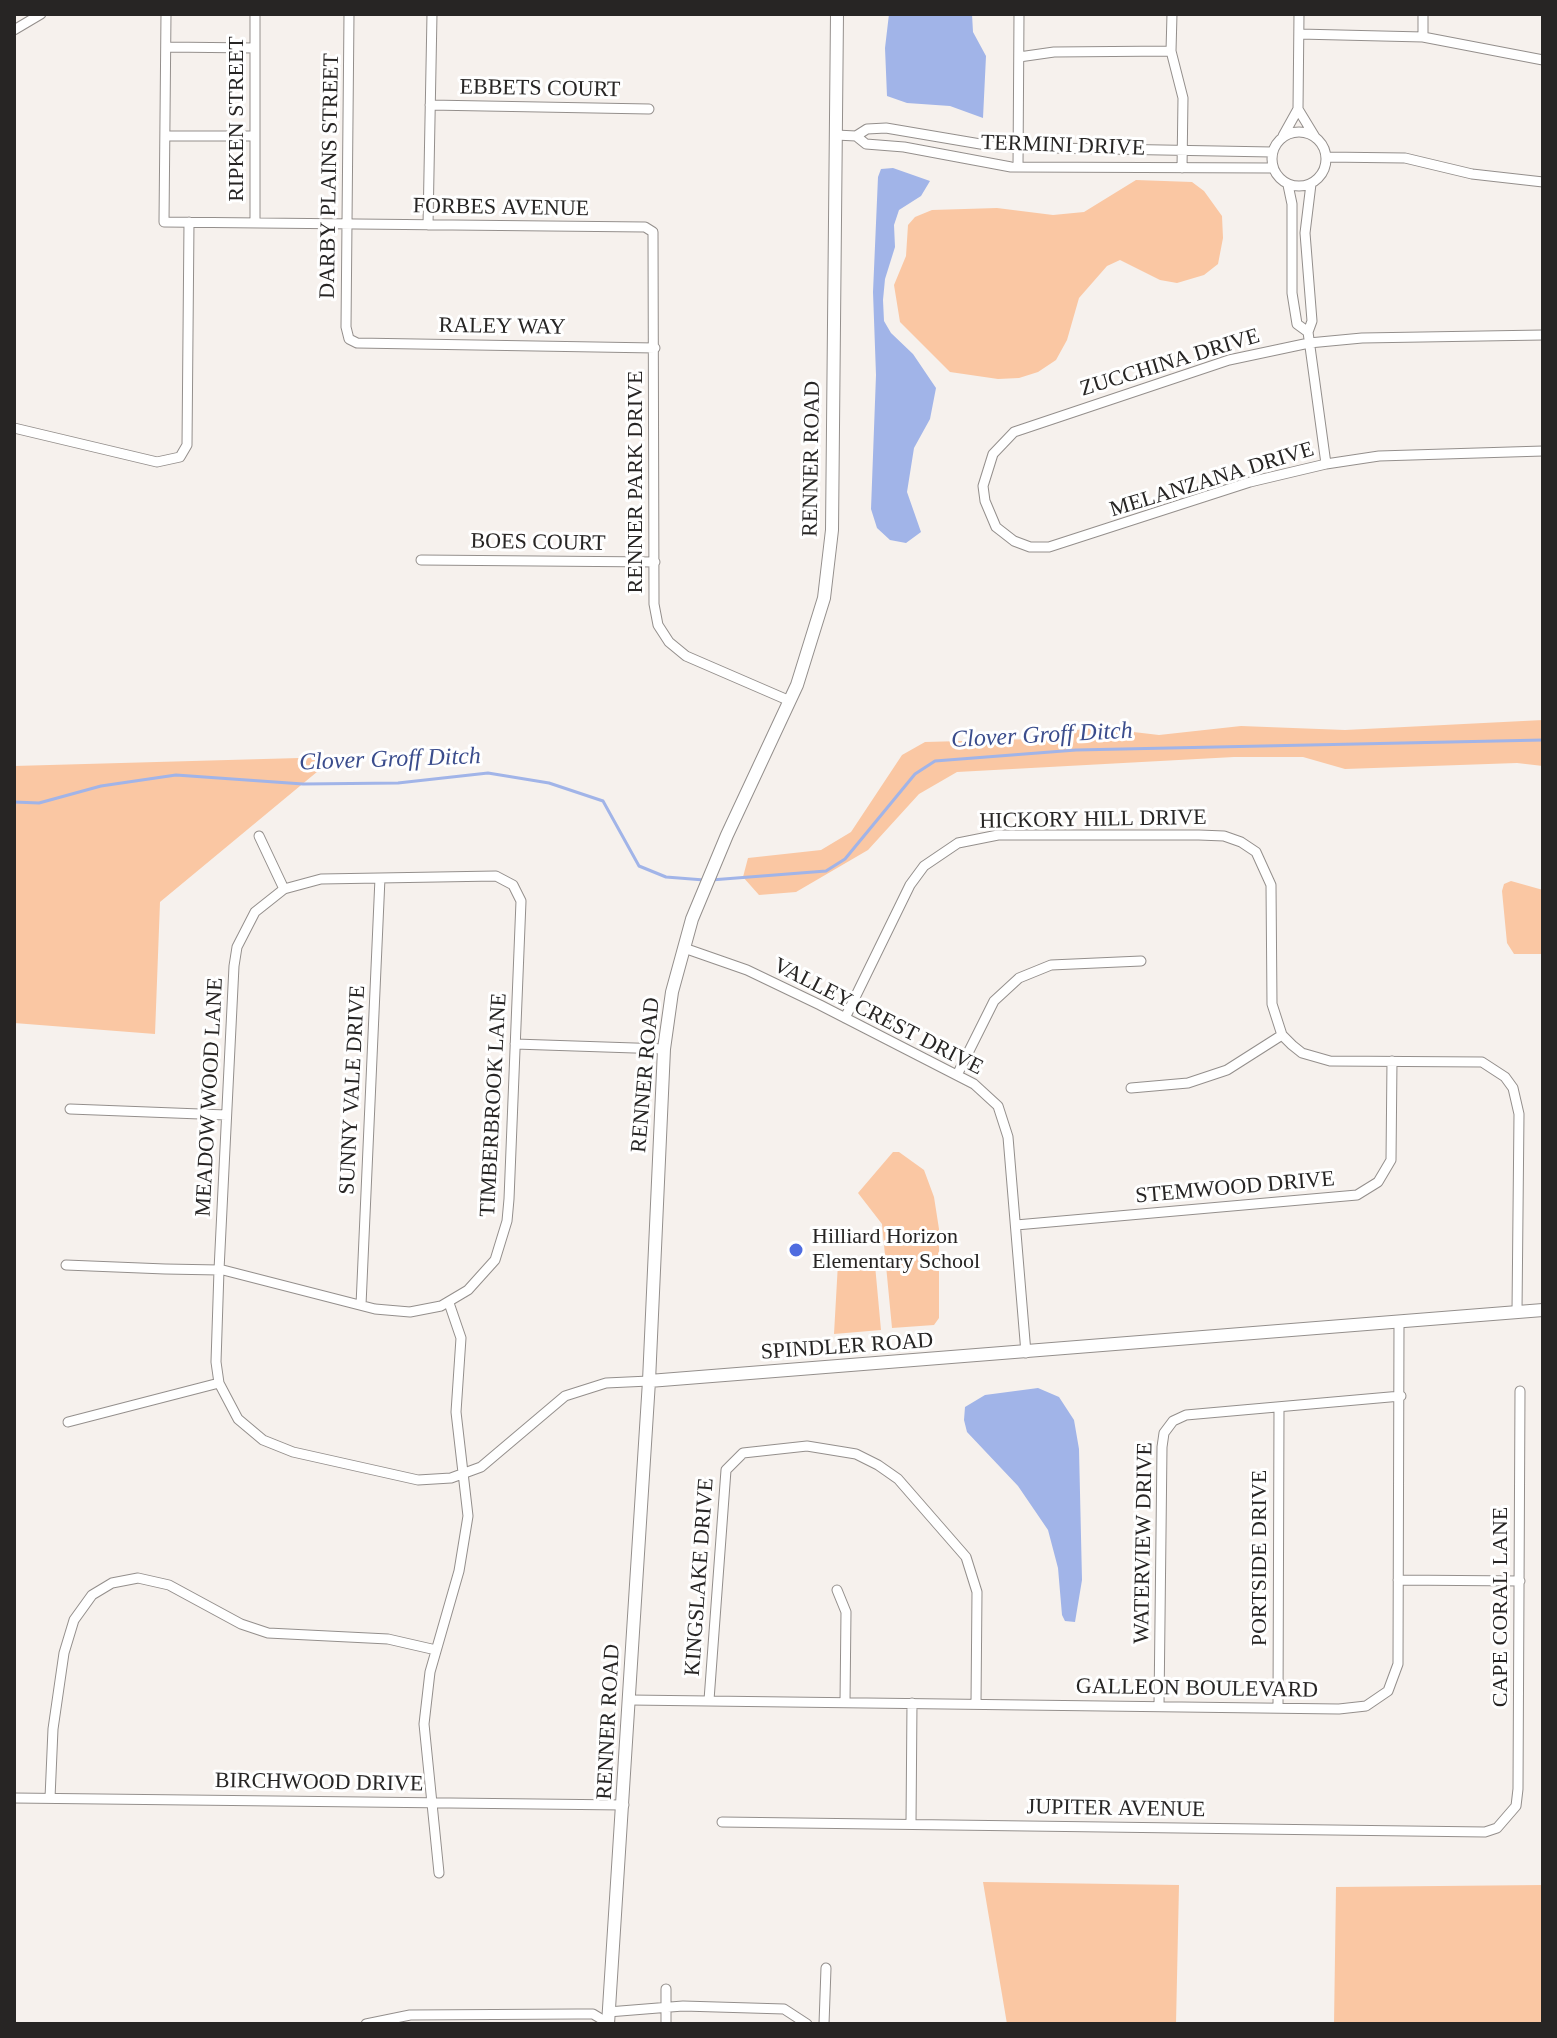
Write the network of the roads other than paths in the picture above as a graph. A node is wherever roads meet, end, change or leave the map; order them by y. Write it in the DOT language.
graph roads {
  1 [pos="41,14"];
  2 [pos="166,14"];
  3 [pos="255,14"];
  4 [pos="349,14"];
  5 [pos="432,14"];
  6 [pos="837,14"];
  7 [pos="1019,14"];
  8 [pos="1172,14"];
  9 [pos="1299,14"];
  10 [pos="1423,14"];
  11 [pos="14,30"];
  12 [pos="1299,34"];
  13 [pos="1423,37"];
  14 [pos="166,47"];
  15 [pos="255,48"];
  16 [pos="1171,51"];
  17 [pos="1019,57"];
  18 [pos="1543,60"];
  19 [pos="430,105"];
  20 [pos="649,109"];
  21 [pos="1298,109"];
  22 [pos="836,135"];
  23 [pos="165,136"];
  24 [pos="255,136"];
  25 [pos="856,136"];
  26 [pos="1315,137"];
  27 [pos="1281,139"];
  28 [pos="1018,147"];
  29 [pos="1182,150"];
  30 [pos="1272,152"];
  31 [pos="1326,157"];
  32 [pos="1018,167"];
  33 [pos="1182,168"];
  34 [pos="1273,168"];
  35 [pos="1543,182"];
  36 [pos="1311,184"];
  37 [pos="1288,185"];
  38 [pos="189,222"];
  39 [pos="255,223"];
  40 [pos="348,224"];
  41 [pos="428,225"];
  42 [pos="653,232"];
  43 [pos="1308,332"];
  44 [pos="1543,335"];
  45 [pos="349,339"];
  46 [pos="1309,343"];
  47 [pos="655,348"];
  48 [pos="14,428"];
  49 [pos="1543,451"];
  50 [pos="1326,464"];
  51 [pos="996,527"];
  52 [pos="421,560"];
  53 [pos="655,562"];
  54 [pos="790,701"];
  55 [pos="259,836"];
  56 [pos="380,878"];
  57 [pos="284,889"];
  58 [pos="684,948"];
  59 [pos="1141,961"];
  60 [pos="845,1018"];
  61 [pos="1282,1035"];
  62 [pos="515,1044"];
  63 [pos="664,1049"];
  64 [pos="1392,1061"];
  65 [pos="957,1075"];
  66 [pos="1131,1088"];
  67 [pos="70,1109"];
  68 [pos="226,1115"];
  69 [pos="1016,1225"];
  70 [pos="66,1265"];
  71 [pos="219,1270"];
  72 [pos="449,1303"];
  73 [pos="361,1305"];
  74 [pos="1543,1310"];
  75 [pos="1517,1311"];
  76 [pos="1399,1322"];
  77 [pos="1026,1353"];
  78 [pos="649,1381"];
  79 [pos="219,1383"];
  80 [pos="1520,1391"];
  81 [pos="1401,1396"];
  82 [pos="1279,1407"];
  83 [pos="68,1422"];
  84 [pos="463,1474"];
  85 [pos="1398,1580"];
  86 [pos="1520,1581"];
  87 [pos="837,1590"];
  88 [pos="436,1650"];
  89 [pos="630,1700"];
  90 [pos="709,1700"];
  91 [pos="845,1702"];
  92 [pos="912,1703"];
  93 [pos="976,1703"];
  94 [pos="1159,1706"];
  95 [pos="1278,1708"];
  96 [pos="14,1798"];
  97 [pos="50,1798"];
  98 [pos="430,1802"];
  99 [pos="624,1805"];
  100 [pos="1507,1821"];
  101 [pos="722,1822"];
  102 [pos="911,1823"];
  103 [pos="439,1873"];
  104 [pos="826,1968"];
  105 [pos="666,1989"];
  106 [pos="667,2008"];
  107 [pos="593,2014"];
  108 [pos="608,2016"];
  109 [pos="461,2020"];
  110 [pos="566,2020"];
  111 [pos="366,2024"];
  112 [pos="666,2024"];
  113 [pos="807,2024"];
  114 [pos="824,2024"];
  1 -- 11 [label="street"];
  2 -- 14 [label="street"];
  3 -- 15 [label="street, RIPKEN STREET"];
  4 -- 40 [label="street, DARBY PLAINS STREET"];
  5 -- 19 [label="street"];
  6 -- 22 [label="main road, RENNER ROAD"];
  7 -- 17 [label="street"];
  8 -- 16 [label="street"];
  9 -- 12 [label="street"];
  10 -- 13 [label="street"];
  12 -- 13 [label="street"];
  12 -- 21 [label="street"];
  13 -- 18 [label="street"];
  14 -- 15 [label="street"];
  14 -- 23 [label="street"];
  15 -- 24 [label="street, RIPKEN STREET"];
  16 -- 17 [label="street"];
  16 -- 29 [label="street"];
  17 -- 28 [label="street"];
  19 -- 20 [label="street, EBBETS COURT"];
  19 -- 41 [label="street"];
  21 -- 26 [label="street"];
  21 -- 27 [label="street"];
  22 -- 25 [label="street, TERMINI DRIVE"];
  22 -- 54 [label="main road, RENNER ROAD"];
  23 -- 24 [label="street"];
  23 -- 38 [label="street"];
  24 -- 39 [label="street, RIPKEN STREET"];
  25 -- 28 [label="street, TERMINI DRIVE"];
  25 -- 32 [label="street, TERMINI DRIVE"];
  26 -- 27 [label="street"];
  26 -- 31 [label="street"];
  27 -- 30 [label="street"];
  28 -- 29 [label="street, TERMINI DRIVE"];
  28 -- 32 [label="street"];
  29 -- 30 [label="street, TERMINI DRIVE"];
  29 -- 33 [label="street"];
  30 -- 34 [label="street"];
  31 -- 35 [label="street"];
  31 -- 36 [label="street"];
  32 -- 33 [label="street, TERMINI DRIVE"];
  33 -- 34 [label="street, TERMINI DRIVE"];
  34 -- 37 [label="street"];
  36 -- 37 [label="street"];
  36 -- 43 [label="street"];
  37 -- 43 [label="street"];
  38 -- 39 [label="street, FORBES AVENUE"];
  38 -- 48 [label="street"];
  39 -- 40 [label="street, FORBES AVENUE"];
  40 -- 41 [label="street, FORBES AVENUE"];
  40 -- 45 [label="street, DARBY PLAINS STREET"];
  41 -- 42 [label="street, FORBES AVENUE"];
  42 -- 47 [label="street, RENNER PARK DRIVE"];
  43 -- 46 [label="street"];
  44 -- 46 [label="street, ZUCCHINA DRIVE"];
  45 -- 47 [label="street, RALEY WAY"];
  46 -- 50 [label="street"];
  46 -- 51 [label="street, ZUCCHINA DRIVE"];
  47 -- 53 [label="street, RENNER PARK DRIVE"];
  49 -- 50 [label="street, MELANZANA DRIVE"];
  50 -- 51 [label="street, MELANZANA DRIVE"];
  52 -- 53 [label="street, BOES COURT"];
  53 -- 54 [label="street, RENNER PARK DRIVE"];
  54 -- 58 [label="main road, RENNER ROAD"];
  55 -- 57 [label="street"];
  56 -- 57 [label="street"];
  56 -- 62 [label="street, TIMBERBROOK LANE"];
  56 -- 73 [label="street, SUNNY VALE DRIVE"];
  57 -- 68 [label="street, MEADOW WOOD LANE"];
  58 -- 60 [label="street, VALLEY CREST DRIVE"];
  58 -- 63 [label="main road, RENNER ROAD"];
  59 -- 65 [label="street"];
  60 -- 61 [label="street, HICKORY HILL DRIVE"];
  60 -- 65 [label="street, VALLEY CREST DRIVE"];
  61 -- 64 [label="street"];
  61 -- 66 [label="street"];
  62 -- 63 [label="street"];
  62 -- 72 [label="street, TIMBERBROOK LANE"];
  63 -- 78 [label="main road, RENNER ROAD"];
  64 -- 69 [label="street, STEMWOOD DRIVE"];
  64 -- 75 [label="street"];
  65 -- 69 [label="street, VALLEY CREST DRIVE"];
  67 -- 68 [label="street"];
  68 -- 71 [label="street, MEADOW WOOD LANE"];
  69 -- 77 [label="street, VALLEY CREST DRIVE"];
  70 -- 71 [label="street"];
  71 -- 73 [label="street"];
  71 -- 79 [label="street, MEADOW WOOD LANE"];
  72 -- 73 [label="street"];
  72 -- 84 [label="street"];
  74 -- 75 [label="main road, SPINDLER ROAD"];
  75 -- 76 [label="main road, SPINDLER ROAD"];
  76 -- 77 [label="main road, SPINDLER ROAD"];
  76 -- 81 [label="street, GALLEON BOULEVARD"];
  77 -- 78 [label="main road, SPINDLER ROAD"];
  78 -- 84 [label="street, SPINDLER ROAD"];
  78 -- 89 [label="main road, RENNER ROAD"];
  79 -- 83 [label="street"];
  79 -- 84 [label="street, SPINDLER ROAD"];
  80 -- 86 [label="street, CAPE CORAL LANE"];
  81 -- 82 [label="street, WATERVIEW DRIVE"];
  81 -- 85 [label="street, GALLEON BOULEVARD"];
  82 -- 94 [label="street, WATERVIEW DRIVE"];
  82 -- 95 [label="street, PORTSIDE DRIVE"];
  84 -- 88 [label="street"];
  85 -- 86 [label="street"];
  85 -- 95 [label="street, GALLEON BOULEVARD"];
  86 -- 100 [label="street, CAPE CORAL LANE"];
  87 -- 91 [label="street"];
  88 -- 97 [label="street"];
  88 -- 98 [label="street"];
  89 -- 90 [label="street, GALLEON BOULEVARD"];
  89 -- 99 [label="main road, RENNER ROAD"];
  90 -- 91 [label="street, GALLEON BOULEVARD"];
  90 -- 93 [label="street, KINGSLAKE DRIVE"];
  91 -- 92 [label="street, GALLEON BOULEVARD"];
  92 -- 93 [label="street, GALLEON BOULEVARD"];
  92 -- 102 [label="street"];
  93 -- 94 [label="street, GALLEON BOULEVARD"];
  94 -- 95 [label="street, GALLEON BOULEVARD"];
  96 -- 97 [label="street, BIRCHWOOD DRIVE"];
  97 -- 98 [label="street, BIRCHWOOD DRIVE"];
  98 -- 99 [label="street, BIRCHWOOD DRIVE"];
  98 -- 103 [label="street"];
  99 -- 108 [label="main road, RENNER ROAD"];
  100 -- 102 [label="street, JUPITER AVENUE"];
  101 -- 102 [label="street, JUPITER AVENUE"];
  104 -- 114 [label="street"];
  105 -- 106 [label="street"];
  106 -- 108 [label="street"];
  106 -- 112 [label="street"];
  106 -- 113 [label="street"];
  107 -- 108 [label="street"];
  107 -- 108 [label="street"];
  107 -- 110 [label="street"];
  109 -- 110 [label="street"];
  109 -- 111 [label="street"];
}
